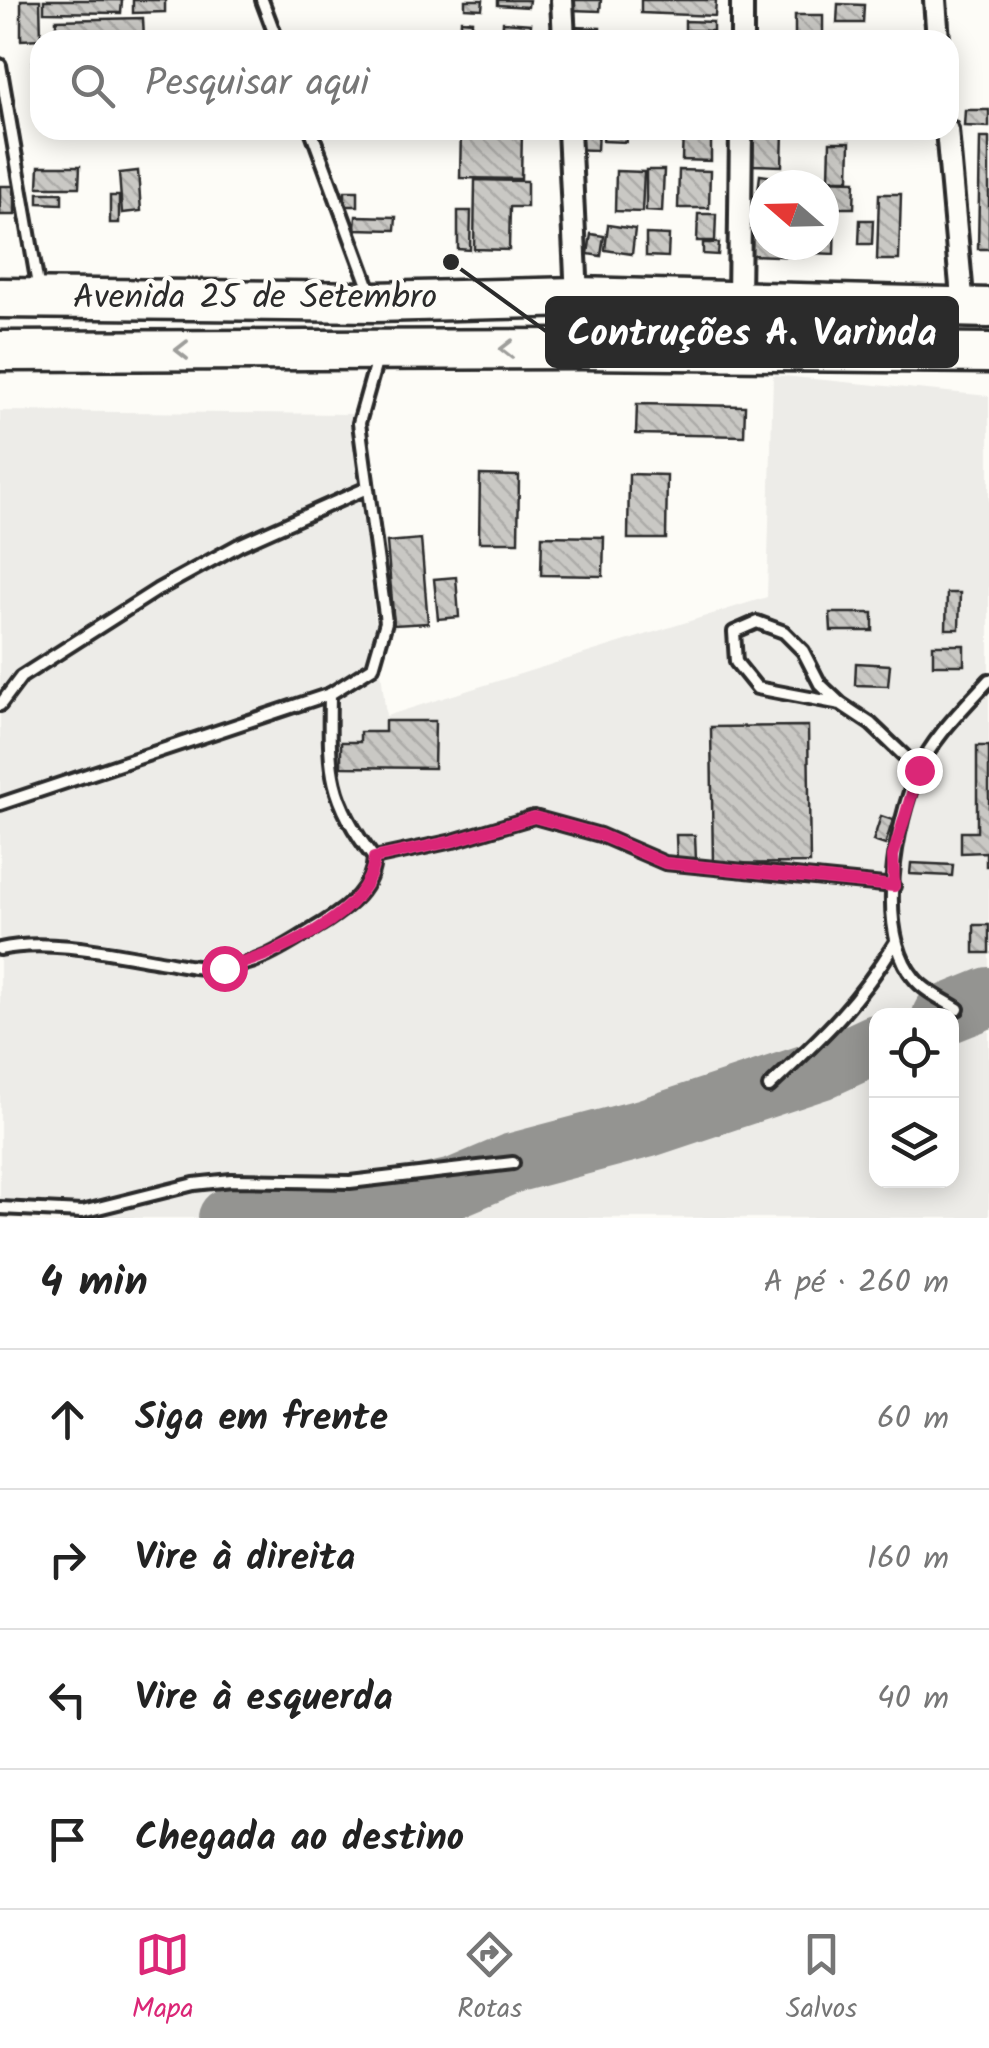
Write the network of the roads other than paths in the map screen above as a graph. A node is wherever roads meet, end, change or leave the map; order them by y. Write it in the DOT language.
graph roads {
  1 [pos="262,0"];
  2 [pos="562,0"];
  3 [pos="742,0"];
  4 [pos="935,0"];
  5 [pos="273,30"];
  6 [pos="564,30"];
  7 [pos="742,30"];
  8 [pos="937,30"];
  9 [pos="0,65"];
  10 [pos="314,140"];
  11 [pos="570,140"];
  12 [pos="741,140"];
  13 [pos="949,140"];
  14 [pos="578,297"];
  15 [pos="0,298"];
  16 [pos="40,298"];
  17 [pos="739,300"];
  18 [pos="976,308"];
  19 [pos="377,326"];
  20 [pos="0,351"];
  21 [pos="989,353"];
  22 [pos="367,488"];
  23 [pos="989,680"];
  24 [pos="330,694"];
  25 [pos="841,704"];
  26 [pos="0,705"];
  27 [pos="919,770"];
  28 [pos="0,804"];
  29 [pos="374,858"];
  30 [pos="894,886"];
  31 [pos="894,943"];
  32 [pos="0,949"];
  33 [pos="956,1008"];
  34 [pos="769,1087"];
  35 [pos="512,1163"];
  36 [pos="0,1208"];
  1 -- 5 [label="lane"];
  2 -- 6 [label="street"];
  3 -- 7 [label="street"];
  4 -- 8 [label="street"];
  9 -- 16 [label="lane"];
  10 -- 19 [label="lane"];
  11 -- 14 [label="street"];
  12 -- 17 [label="street"];
  13 -- 18 [label="street"];
  14 -- 17 [label="highway, Avenida 25 de Setembro"];
  14 -- 19 [label="highway, Avenida 25 de Setembro"];
  15 -- 16 [label="highway, Avenida 25 de Setembro"];
  16 -- 19 [label="highway, Avenida 25 de Setembro"];
  17 -- 18 [label="highway, Avenida 25 de Setembro"];
  19 -- 20 [label="highway, Avenida 25 de Setembro, one-way"];
  21 -- 19 [label="highway, Avenida 25 de Setembro, one-way"];
  19 -- 22 [label="lane"];
  22 -- 24 [label="lane"];
  22 -- 26 [label="lane"];
  23 -- 27 [label="lane"];
  24 -- 28 [label="lane"];
  24 -- 29 [label="lane"];
  25 -- 25 [label="lane"];
  25 -- 27 [label="lane"];
  27 -- 30 [label="lane"];
  29 -- 30 [label="lane"];
  29 -- 32 [label="lane"];
  30 -- 31 [label="lane"];
  31 -- 33 [label="lane"];
  31 -- 34 [label="lane"];
  35 -- 36 [label="lane"];
}
